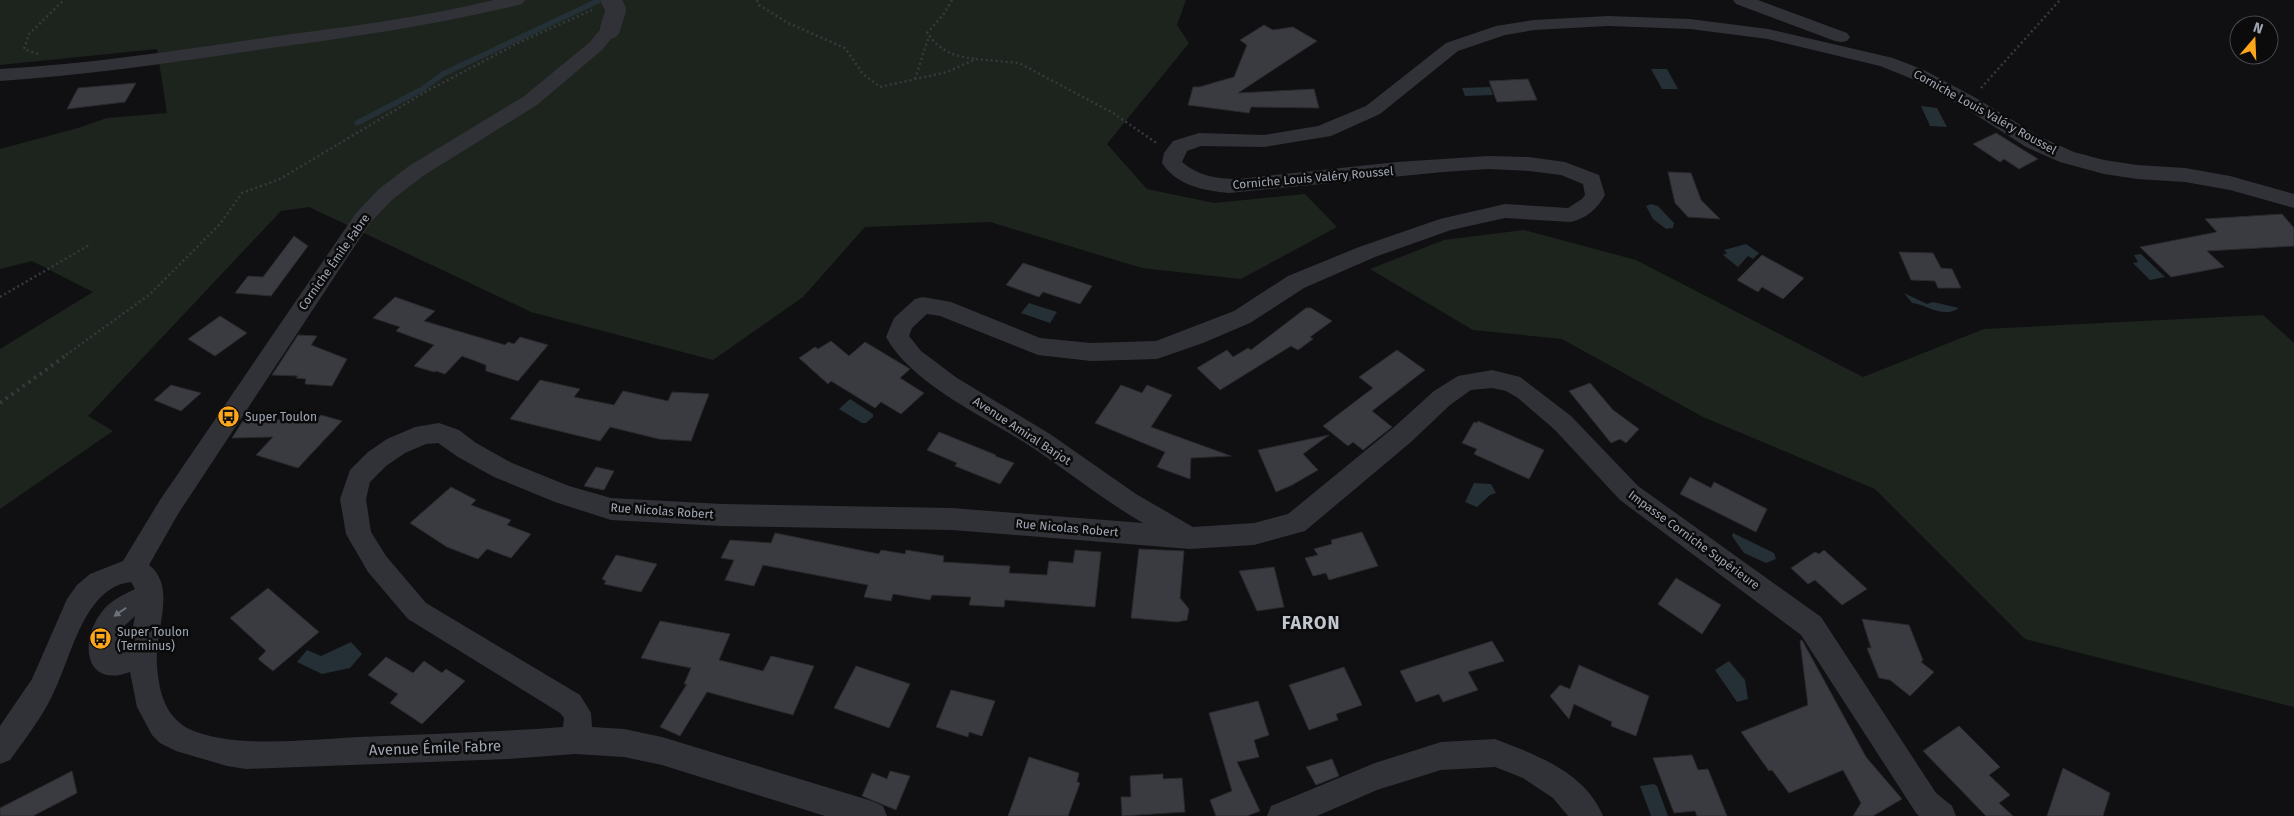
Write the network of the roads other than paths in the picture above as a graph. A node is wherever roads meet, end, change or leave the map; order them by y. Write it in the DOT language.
graph roads {
  1 [pos="516,0"];
  2 [pos="610,0"];
  3 [pos="1742,0"];
  4 [pos="1886,62"];
  5 [pos="0,75"];
  6 [pos="2294,201"];
  7 [pos="923,305"];
  8 [pos="1190,538"];
  9 [pos="132,570"];
  10 [pos="150,594"];
  11 [pos="143,651"];
  12 [pos="575,740"];
  13 [pos="0,750"];
  14 [pos="872,816"];
  15 [pos="1282,816"];
  16 [pos="1588,816"];
  17 [pos="1941,816"];
  1 -- 5 [label="street"];
  2 -- 9 [label="street, Corniche Émile Fabre, bridge"];
  3 -- 4 [label="street"];
  4 -- 6 [label="street, Corniche Louis Valéry Roussel"];
  4 -- 7 [label="street, Corniche Louis Valéry Roussel"];
  7 -- 8 [label="street, Avenue Amiral Barjot"];
  8 -- 12 [label="street, Rue Nicolas Robert"];
  8 -- 17 [label="street, Impasse Corniche Supérieure"];
  9 -- 10 [label="street"];
  9 -- 13 [label="street"];
  10 -- 11 [label="street, Avenue Émile Fabre"];
  10 -- 11 [label="street, one-way"];
  11 -- 12 [label="street, Avenue Émile Fabre"];
  12 -- 14 [label="street, Avenue Émile Fabre"];
  15 -- 16 [label="street"];
}
